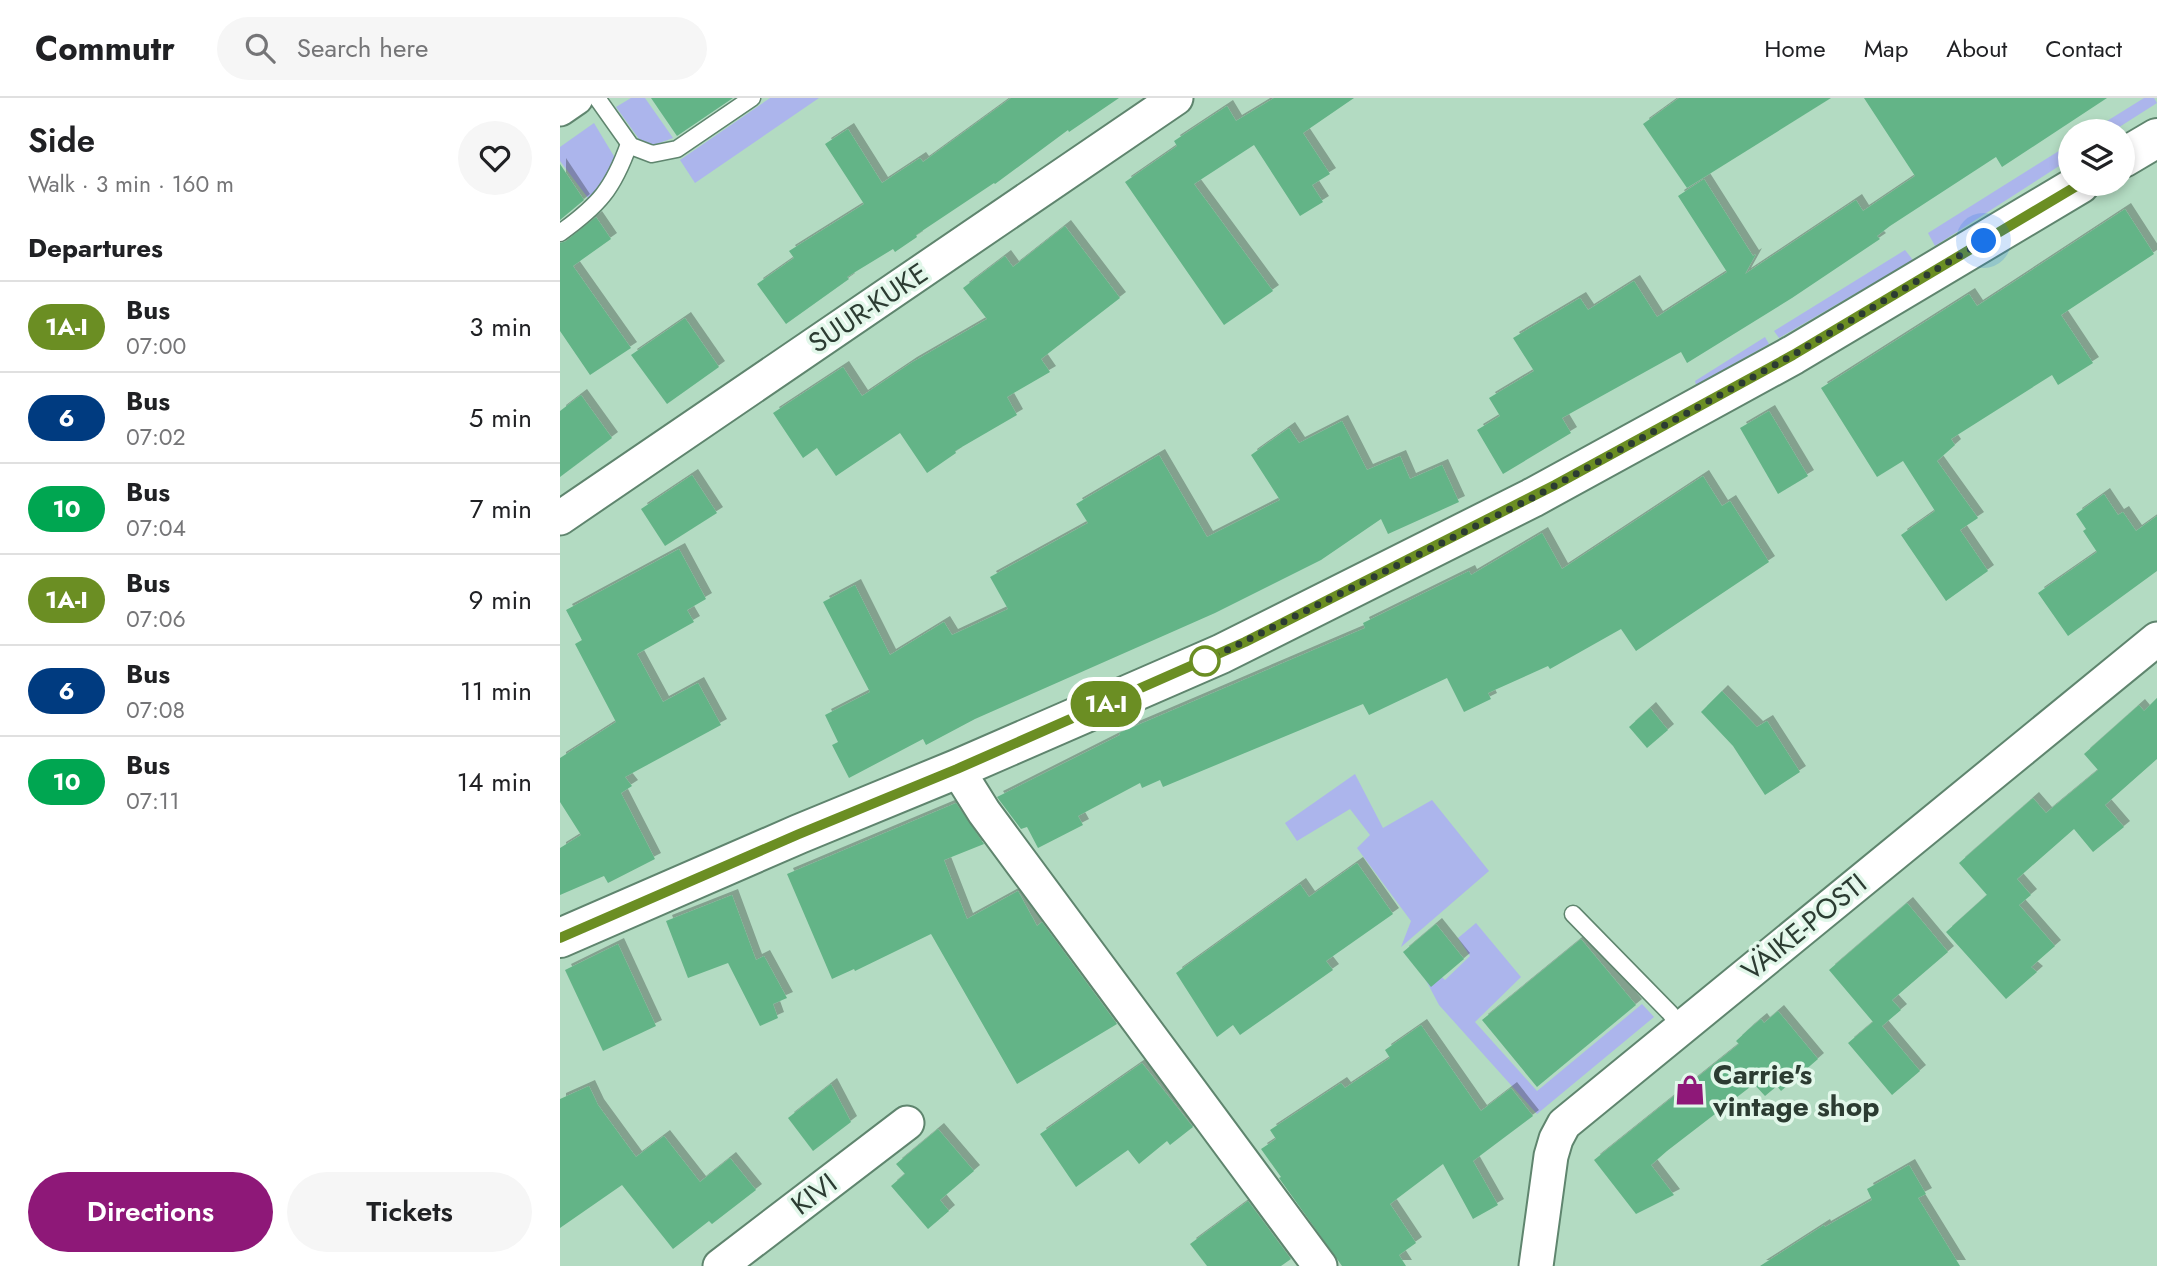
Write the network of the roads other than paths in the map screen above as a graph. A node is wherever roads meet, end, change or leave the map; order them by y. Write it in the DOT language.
graph roads {
  1 [pos="576,98"];
  2 [pos="597,98"];
  3 [pos="752,98"];
  4 [pos="1176,98"];
  5 [pos="560,109"];
  6 [pos="2157,138"];
  7 [pos="629,144"];
  8 [pos="2135,151"];
  9 [pos="2060,196"];
  10 [pos="560,233"];
  11 [pos="560,518"];
  12 [pos="2157,639"];
  13 [pos="957,769"];
  14 [pos="1573,915"];
  15 [pos="560,938"];
  16 [pos="1681,1028"];
  17 [pos="907,1123"];
  18 [pos="720,1266"];
  19 [pos="1320,1266"];
  20 [pos="1536,1266"];
  1 -- 5 [label="street"];
  2 -- 7 [label="lane"];
  3 -- 7 [label="lane"];
  4 -- 11 [label="street, SUUR-KUKE"];
  6 -- 8 [label="street"];
  7 -- 10 [label="lane"];
  9 -- 13 [label="street"];
  12 -- 16 [label="street, VÄIKE-POSTI"];
  13 -- 15 [label="street"];
  13 -- 19 [label="street"];
  14 -- 16 [label="lane"];
  16 -- 20 [label="street, VÄIKE-POSTI"];
  17 -- 18 [label="street, KIVI"];
}
